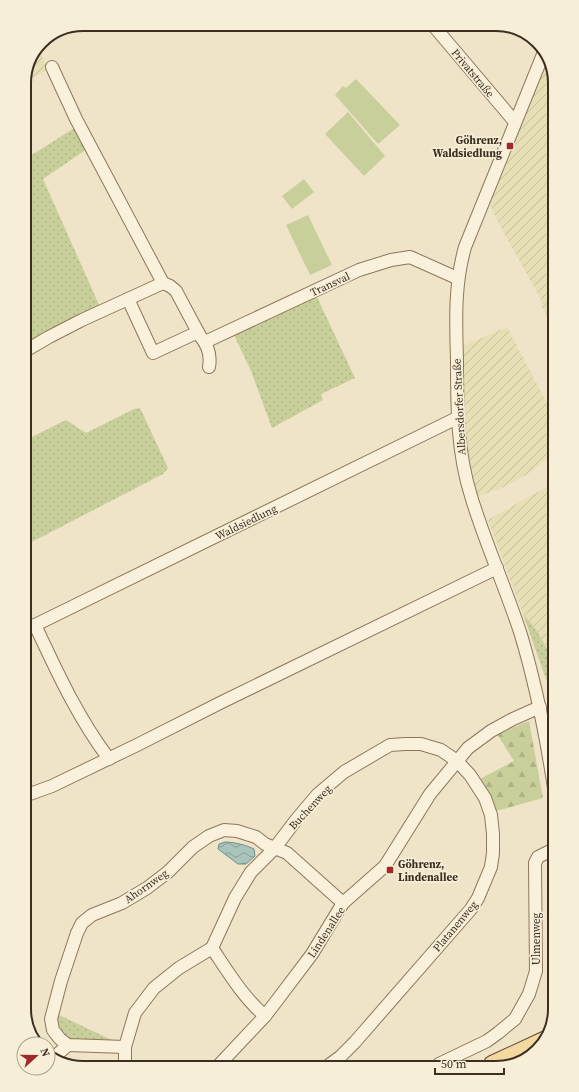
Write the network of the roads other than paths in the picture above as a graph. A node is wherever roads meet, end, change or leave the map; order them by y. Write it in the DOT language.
graph roads {
  1 [pos="438,31"];
  2 [pos="542,58"];
  3 [pos="52,67"];
  4 [pos="515,122"];
  5 [pos="457,278"];
  6 [pos="163,282"];
  7 [pos="128,299"];
  8 [pos="198,332"];
  9 [pos="205,342"];
  10 [pos="31,348"];
  11 [pos="209,367"];
  12 [pos="458,418"];
  13 [pos="497,568"];
  14 [pos="31,627"];
  15 [pos="540,707"];
  16 [pos="548,753"];
  17 [pos="109,759"];
  18 [pos="457,761"];
  19 [pos="31,794"];
  20 [pos="274,848"];
  21 [pos="548,852"];
  22 [pos="343,903"];
  23 [pos="212,948"];
  24 [pos="265,1016"];
  25 [pos="535,1043"];
  26 [pos="68,1045"];
  27 [pos="125,1047"];
  28 [pos="57,1054"];
  29 [pos="125,1061"];
  30 [pos="223,1061"];
  31 [pos="334,1061"];
  32 [pos="445,1061"];
  33 [pos="499,1061"];
  1 -- 4 [label="street, Privatstraße"];
  2 -- 4 [label="street, Albersdorfer Straße"];
  3 -- 6 [label="street"];
  4 -- 5 [label="street, Albersdorfer Straße"];
  5 -- 9 [label="street, Transval"];
  5 -- 12 [label="street, Albersdorfer Straße"];
  6 -- 7 [label="street"];
  6 -- 8 [label="street"];
  7 -- 8 [label="street"];
  7 -- 10 [label="street"];
  8 -- 9 [label="street"];
  9 -- 11 [label="street"];
  12 -- 13 [label="street, Albersdorfer Straße"];
  12 -- 14 [label="street, Waldsiedlung"];
  13 -- 15 [label="street, Albersdorfer Straße"];
  13 -- 17 [label="street"];
  14 -- 17 [label="street, Waldsiedlung"];
  15 -- 16 [label="street, Albersdorfer Straße"];
  15 -- 18 [label="street, Lindenallee"];
  17 -- 19 [label="street"];
  18 -- 20 [label="street, Buchenweg"];
  18 -- 22 [label="street, Lindenallee"];
  18 -- 31 [label="street, Platanenweg"];
  20 -- 22 [label="street, Ahornweg"];
  20 -- 23 [label="street, Buchenweg"];
  20 -- 26 [label="street, Ahornweg"];
  21 -- 32 [label="street, Ulmenweg"];
  22 -- 24 [label="street, Lindenallee"];
  23 -- 24 [label="street"];
  23 -- 27 [label="street"];
  24 -- 30 [label="street, Lindenallee"];
  25 -- 33 [label="main road"];
  26 -- 27 [label="street"];
  26 -- 28 [label="street"];
  27 -- 29 [label="street"];
}
